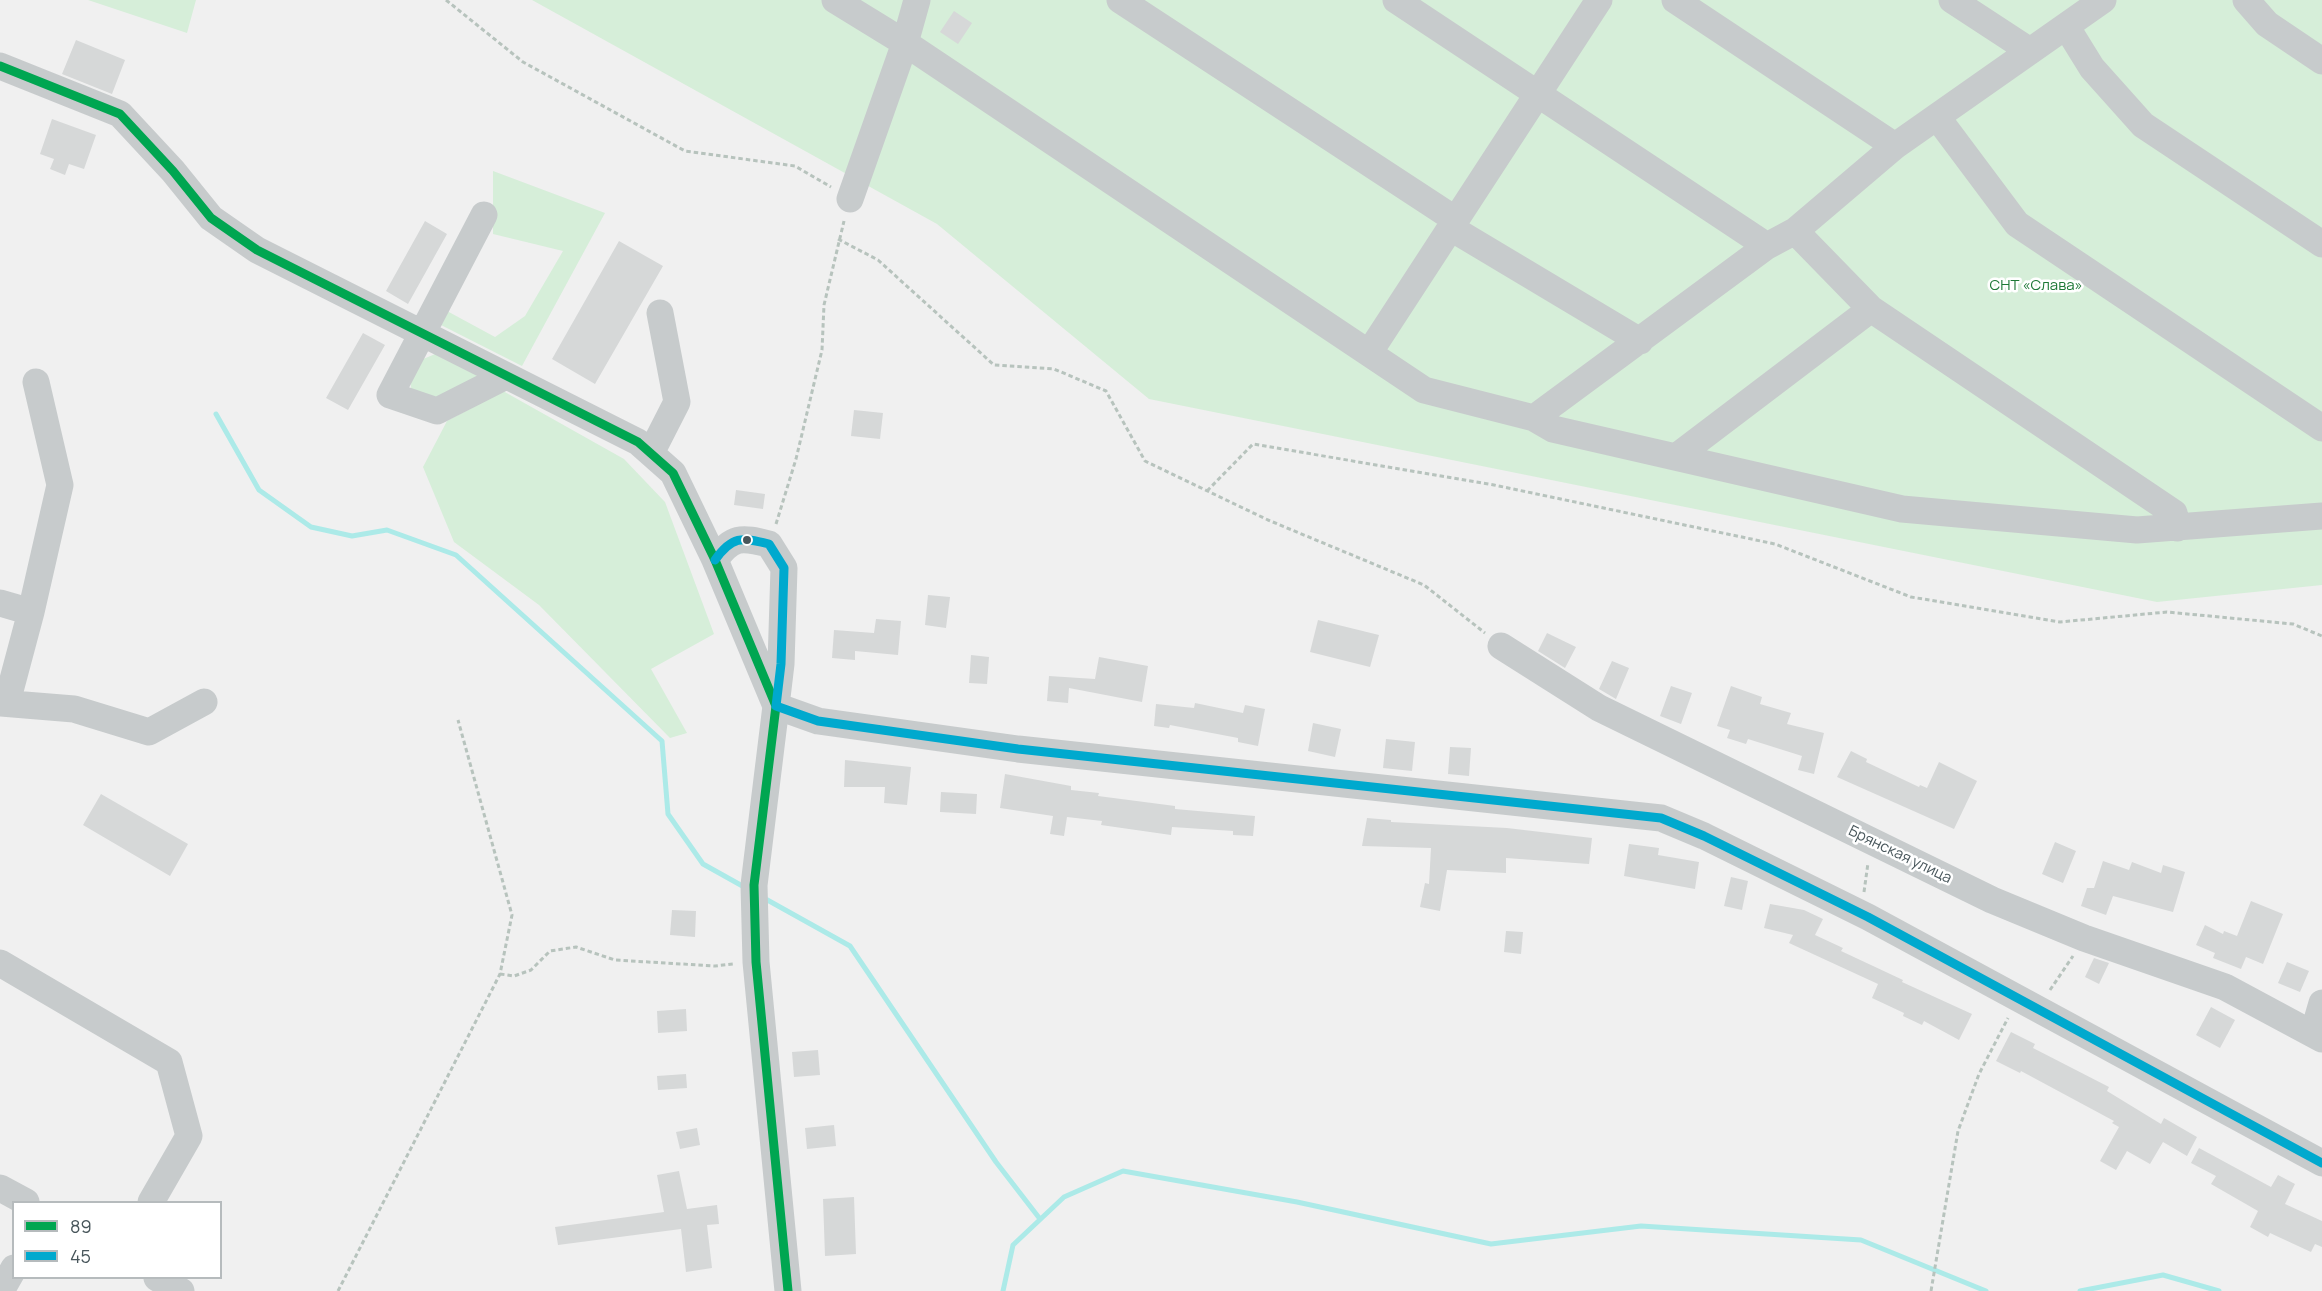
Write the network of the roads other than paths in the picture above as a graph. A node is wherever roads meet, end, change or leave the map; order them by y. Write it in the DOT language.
graph roads {
  1 [pos="835,0"];
  2 [pos="917,0"];
  3 [pos="1120,0"];
  4 [pos="1396,0"];
  5 [pos="1599,0"];
  6 [pos="1675,0"];
  7 [pos="1952,0"];
  8 [pos="2103,0"];
  9 [pos="2246,0"];
  10 [pos="2066,26"];
  11 [pos="905,43"];
  12 [pos="2030,51"];
  13 [pos="2322,61"];
  14 [pos="0,66"];
  15 [pos="1538,93"];
  16 [pos="1937,117"];
  17 [pos="1895,147"];
  18 [pos="850,199"];
  19 [pos="484,214"];
  20 [pos="1453,224"];
  21 [pos="1795,231"];
  22 [pos="2322,244"];
  23 [pos="1767,246"];
  24 [pos="1871,309"];
  25 [pos="660,313"];
  26 [pos="422,333"];
  27 [pos="1640,341"];
  28 [pos="1369,353"];
  29 [pos="507,376"];
  30 [pos="36,382"];
  31 [pos="1534,418"];
  32 [pos="2322,428"];
  33 [pos="651,453"];
  34 [pos="1676,457"];
  35 [pos="2322,516"];
  36 [pos="2178,528"];
  37 [pos="715,560"];
  38 [pos="0,603"];
  39 [pos="31,612"];
  40 [pos="1501,646"];
  41 [pos="3,702"];
  42 [pos="204,702"];
  43 [pos="776,706"];
  44 [pos="0,963"];
  45 [pos="2322,1003"];
  46 [pos="2317,1037"];
  47 [pos="2322,1164"];
  48 [pos="0,1188"];
  49 [pos="23,1201"];
  50 [pos="152,1201"];
  51 [pos="12,1272"];
  52 [pos="159,1279"];
  53 [pos="1,1291"];
  54 [pos="181,1291"];
  55 [pos="788,1291"];
  1 -- 11 [label="street"];
  2 -- 11 [label="street"];
  3 -- 20 [label="street"];
  4 -- 15 [label="street"];
  5 -- 15 [label="street"];
  6 -- 17 [label="street"];
  7 -- 12 [label="street"];
  8 -- 10 [label="street"];
  9 -- 13 [label="street"];
  10 -- 12 [label="street"];
  10 -- 22 [label="street"];
  11 -- 18 [label="street"];
  11 -- 28 [label="street"];
  12 -- 16 [label="street"];
  14 -- 26 [label="street"];
  15 -- 20 [label="street"];
  15 -- 23 [label="street"];
  16 -- 17 [label="street"];
  16 -- 32 [label="street"];
  17 -- 21 [label="street"];
  19 -- 26 [label="street"];
  20 -- 27 [label="street"];
  20 -- 28 [label="street"];
  21 -- 23 [label="street"];
  21 -- 24 [label="street"];
  23 -- 27 [label="street"];
  24 -- 34 [label="street"];
  24 -- 36 [label="street"];
  25 -- 33 [label="street"];
  26 -- 29 [label="street"];
  26 -- 29 [label="street"];
  27 -- 31 [label="street"];
  28 -- 31 [label="street"];
  29 -- 33 [label="street"];
  30 -- 39 [label="street"];
  31 -- 34 [label="street"];
  33 -- 37 [label="street"];
  34 -- 36 [label="street"];
  35 -- 36 [label="street"];
  37 -- 43 [label="street"];
  37 -- 43 [label="street"];
  38 -- 39 [label="street"];
  39 -- 41 [label="street"];
  40 -- 46 [label="street, Брянская улица"];
  41 -- 42 [label="street"];
  43 -- 47 [label="street"];
  43 -- 55 [label="street"];
  44 -- 50 [label="street"];
  45 -- 46 [label="street, Брянская улица"];
  48 -- 49 [label="street"];
  51 -- 53 [label="street"];
  52 -- 54 [label="street"];
}
